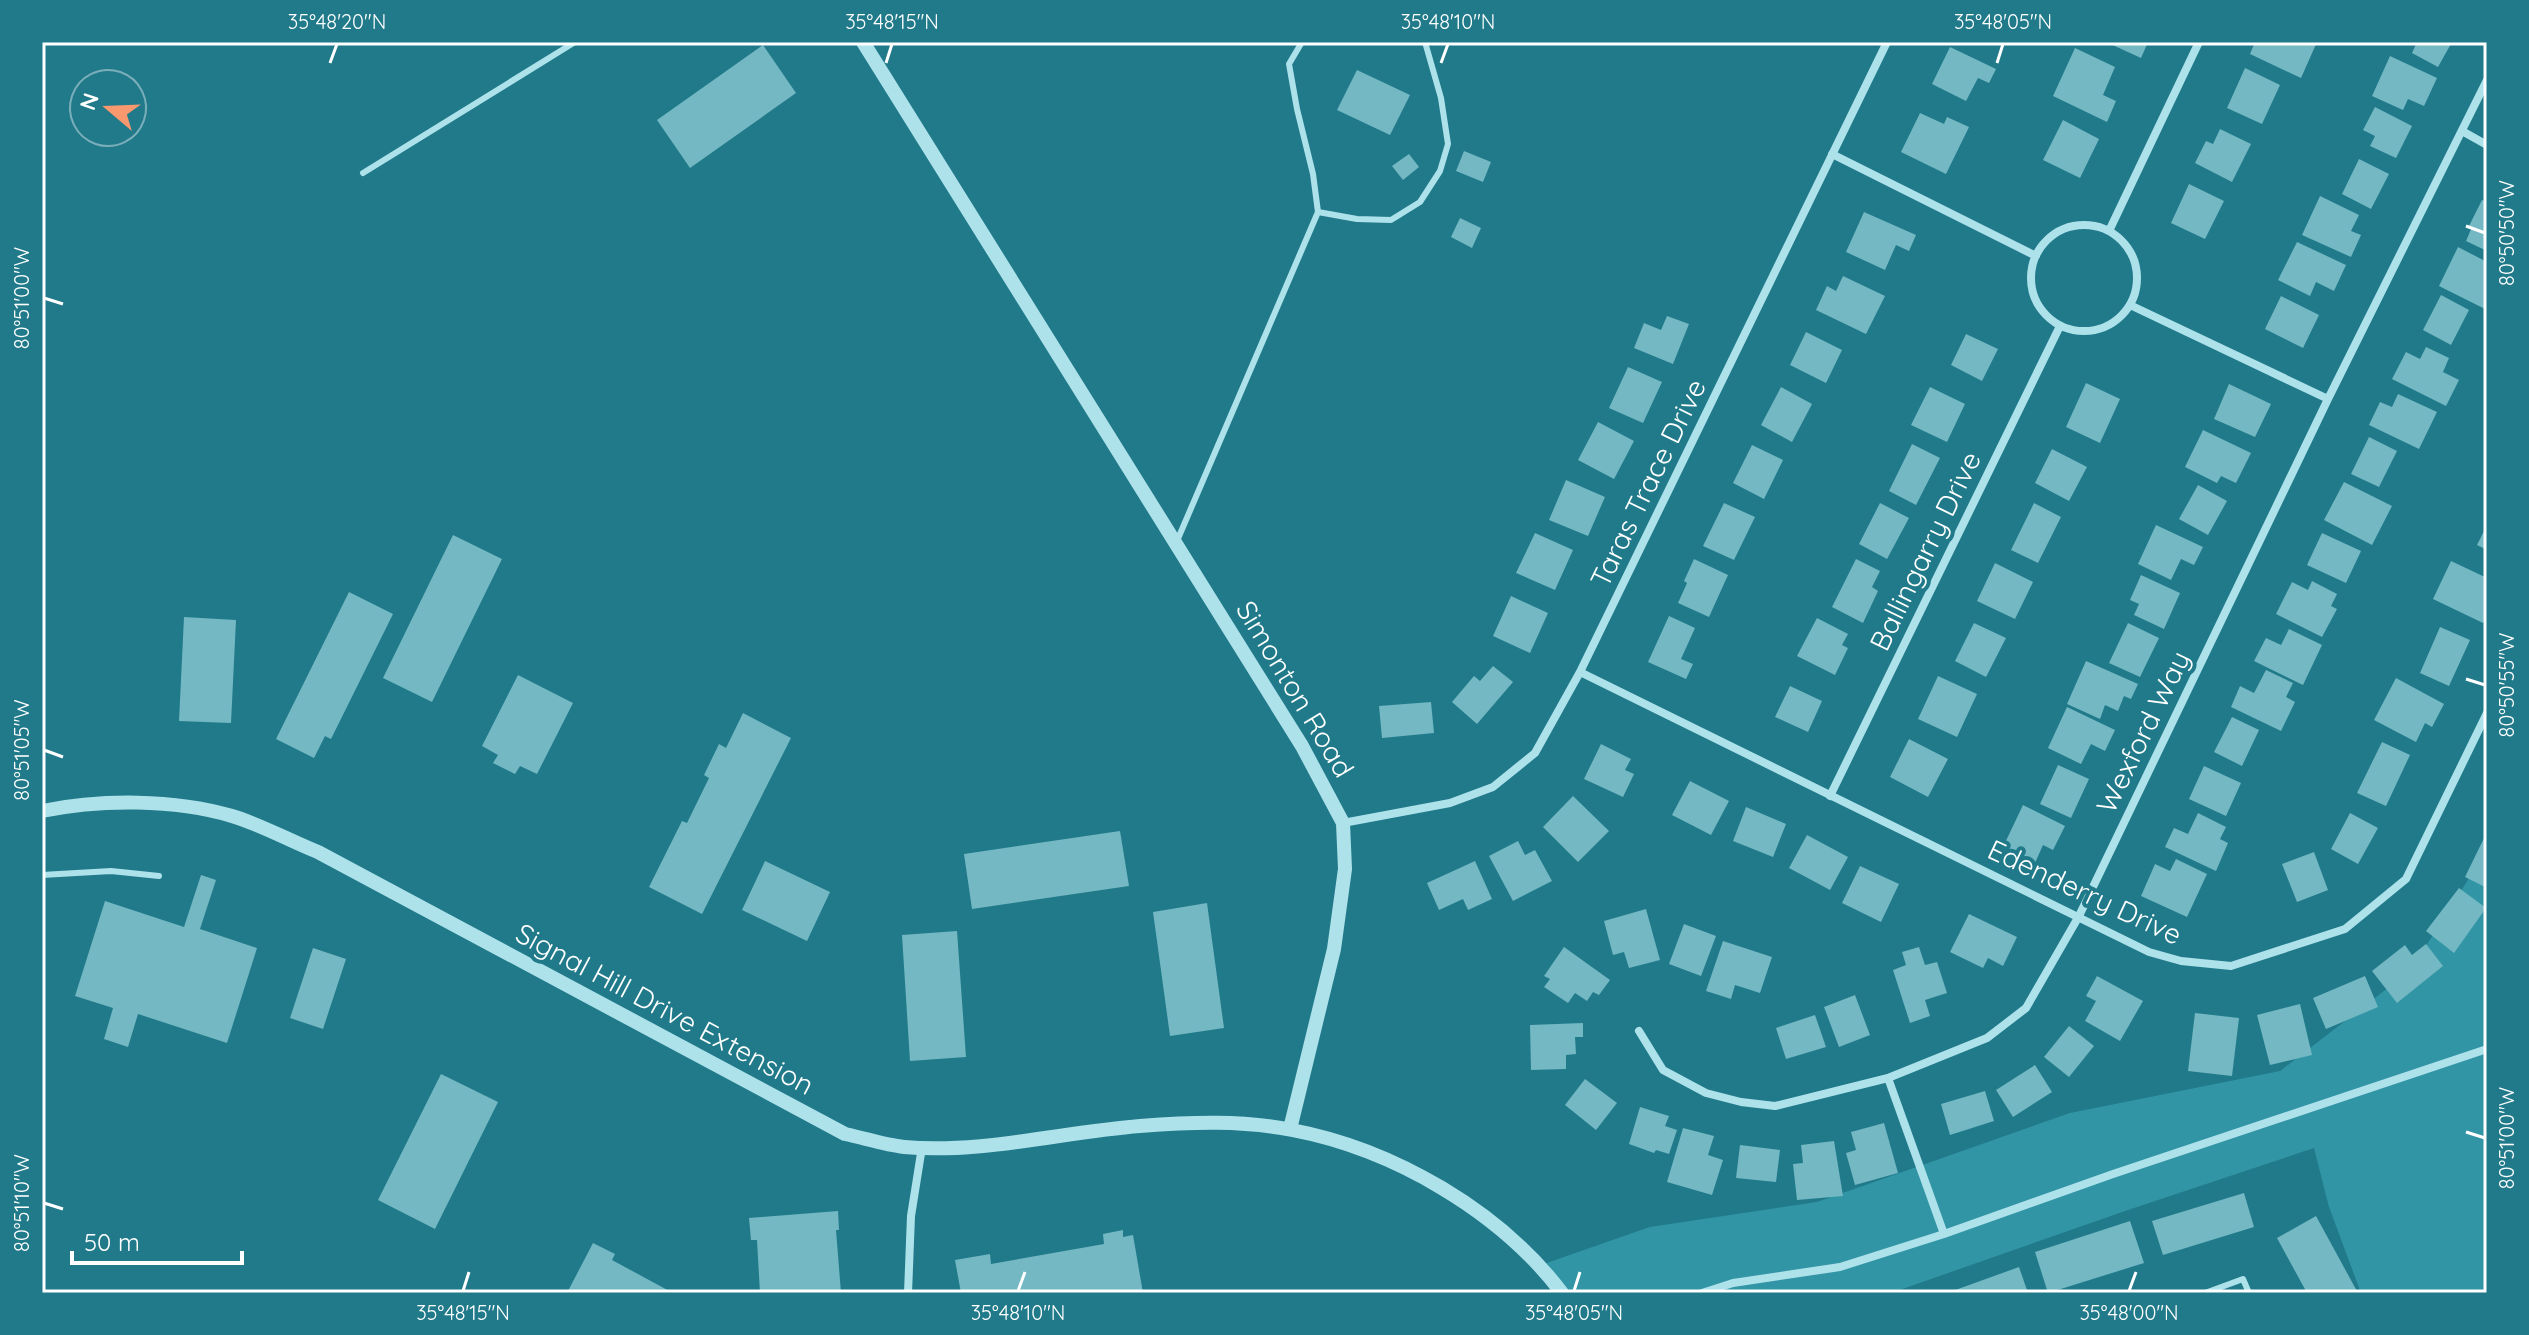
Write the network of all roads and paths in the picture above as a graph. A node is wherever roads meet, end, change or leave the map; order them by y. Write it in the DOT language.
graph roads {
  1 [pos="575,42"];
  2 [pos="863,42"];
  3 [pos="1302,42"];
  4 [pos="1425,42"];
  5 [pos="1887,42"];
  6 [pos="2199,42"];
  7 [pos="2487,80"];
  8 [pos="2462,131"];
  9 [pos="2487,145"];
  10 [pos="1832,154"];
  11 [pos="363,173"];
  12 [pos="1318,212"];
  13 [pos="2109,231"];
  14 [pos="2036,256"];
  15 [pos="2130,305"];
  16 [pos="2060,326"];
  17 [pos="2328,399"];
  18 [pos="1175,544"];
  19 [pos="1580,672"];
  20 [pos="2487,713"];
  21 [pos="1830,796"];
  22 [pos="42,811"];
  23 [pos="1343,823"];
  24 [pos="42,875"];
  25 [pos="159,876"];
  26 [pos="2079,916"];
  27 [pos="1639,1031"];
  28 [pos="2487,1049"];
  29 [pos="1888,1078"];
  30 [pos="1290,1129"];
  31 [pos="922,1147"];
  32 [pos="1944,1234"];
  33 [pos="908,1293"];
  34 [pos="1562,1293"];
  35 [pos="1702,1293"];
  36 [pos="2205,1293"];
  37 [pos="2249,1293"];
  1 -- 11 [label="lane"];
  2 -- 18 [label="street, Simonton Road"];
  3 -- 12 [label="lane"];
  4 -- 12 [label="lane"];
  5 -- 10 [label="street, Taras Trace Drive"];
  6 -- 13 [label="street"];
  7 -- 8 [label="street, Wexford Way"];
  8 -- 9 [label="street"];
  8 -- 17 [label="street, Wexford Way"];
  10 -- 14 [label="street"];
  10 -- 19 [label="street, Taras Trace Drive"];
  12 -- 18 [label="lane"];
  13 -- 14 [label="street"];
  13 -- 15 [label="street"];
  14 -- 16 [label="street"];
  15 -- 16 [label="street"];
  15 -- 17 [label="street"];
  16 -- 21 [label="street, Ballingarry Drive"];
  17 -- 26 [label="street, Wexford Way"];
  18 -- 23 [label="street, Simonton Road"];
  19 -- 21 [label="street, Edenderry Drive"];
  19 -- 23 [label="street, Taras Trace Drive"];
  20 -- 26 [label="street, Edenderry Drive"];
  21 -- 26 [label="street, Edenderry Drive"];
  22 -- 31 [label="street, Signal Hill Drive Extension"];
  23 -- 30 [label="street, Simonton Road"];
  24 -- 25 [label="lane"];
  26 -- 29 [label="street, Wexford Way"];
  27 -- 29 [label="street, Wexford Way"];
  28 -- 32 [label="street"];
  29 -- 32 [label="street"];
  30 -- 31 [label="street, Signal Hill Drive Extension"];
  30 -- 34 [label="street"];
  31 -- 33 [label="street"];
  32 -- 35 [label="street"];
  36 -- 37 [label="lane"];
}
